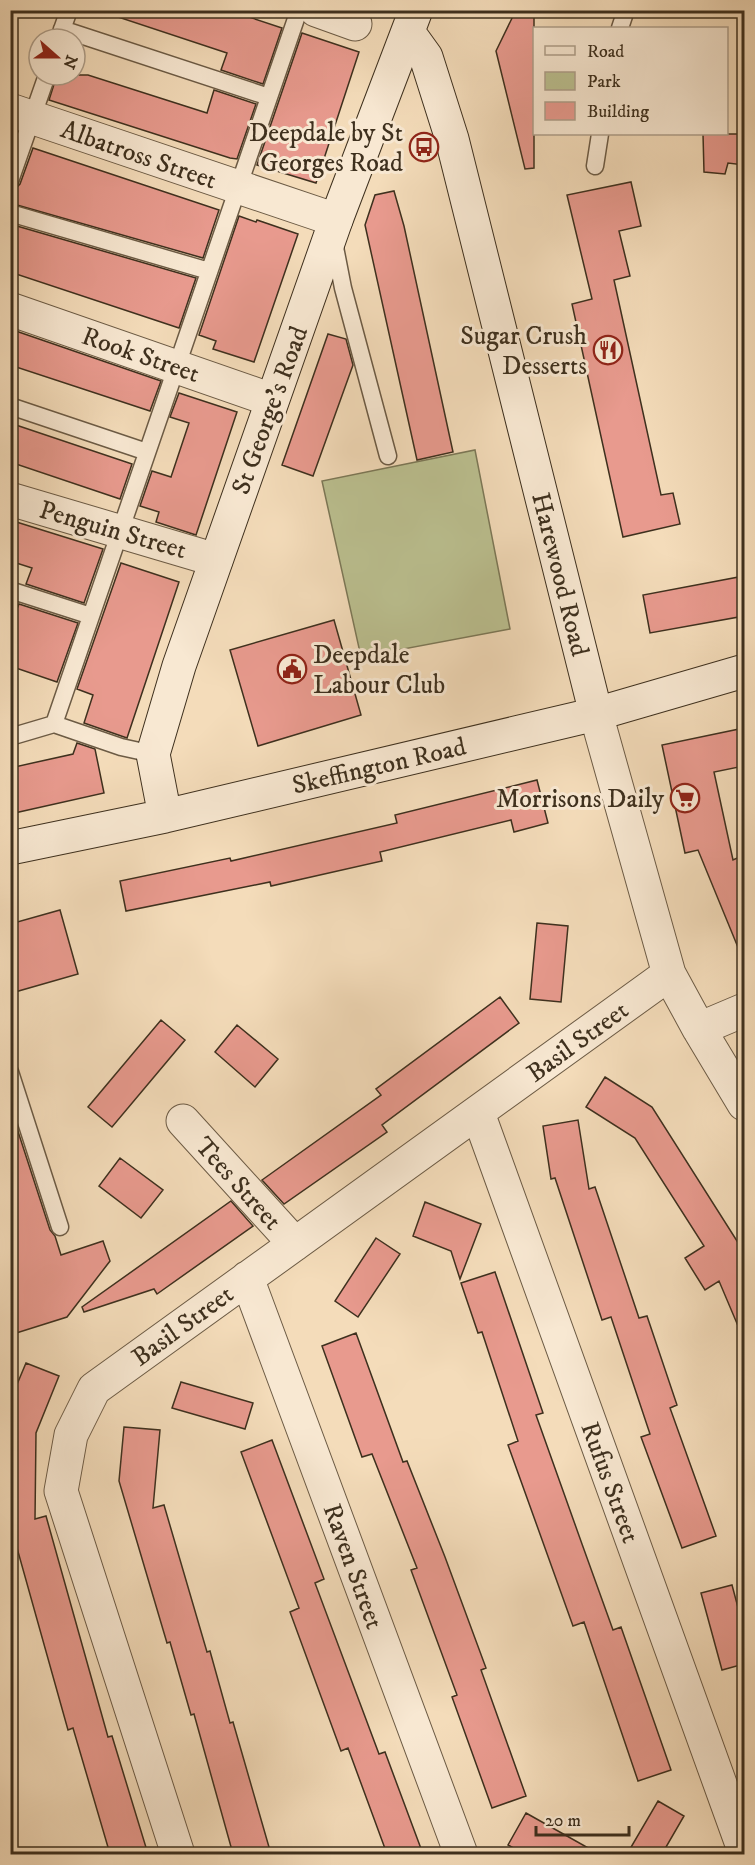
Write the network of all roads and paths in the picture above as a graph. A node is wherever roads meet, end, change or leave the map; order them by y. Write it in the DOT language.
graph roads {
  1 [pos="69,10"];
  2 [pos="299,10"];
  3 [pos="316,10"];
  4 [pos="626,10"];
  5 [pos="412,21"];
  6 [pos="355,24"];
  7 [pos="63,27"];
  8 [pos="620,27"];
  9 [pos="87,42"];
  10 [pos="39,87"];
  11 [pos="269,97"];
  12 [pos="21,114"];
  13 [pos="600,135"];
  14 [pos="595,166"];
  15 [pos="10,181"];
  16 [pos="238,187"];
  17 [pos="10,213"];
  18 [pos="334,226"];
  19 [pos="209,271"];
  20 [pos="10,309"];
  21 [pos="177,366"];
  22 [pos="272,400"];
  23 [pos="10,406"];
  24 [pos="147,452"];
  25 [pos="388,456"];
  26 [pos="10,499"];
  27 [pos="120,530"];
  28 [pos="216,560"];
  29 [pos="10,590"];
  30 [pos="91,616"];
  31 [pos="744,671"];
  32 [pos="596,714"];
  33 [pos="54,724"];
  34 [pos="10,737"];
  35 [pos="153,754"];
  36 [pos="165,816"];
  37 [pos="10,848"];
  38 [pos="669,974"];
  39 [pos="744,1010"];
  40 [pos="699,1029"];
  41 [pos="10,1072"];
  42 [pos="744,1104"];
  43 [pos="478,1113"];
  44 [pos="183,1121"];
  45 [pos="60,1227"];
  46 [pos="295,1244"];
  47 [pos="247,1278"];
  48 [pos="744,1850"];
  49 [pos="178,1854"];
  50 [pos="461,1854"];
  1 -- 7 [label="lane"];
  2 -- 11 [label="lane"];
  3 -- 6 [label="street"];
  4 -- 8 [label="lane"];
  5 -- 18 [label="street, St George's Road"];
  5 -- 32 [label="street, Harewood Road"];
  9 -- 11 [label="lane"];
  10 -- 12 [label="lane"];
  11 -- 16 [label="lane"];
  12 -- 15 [label="lane"];
  12 -- 16 [label="street, Albatross Street"];
  13 -- 14 [label="lane"];
  16 -- 18 [label="street, Albatross Street"];
  16 -- 19 [label="lane"];
  17 -- 19 [label="lane"];
  18 -- 22 [label="street, St George's Road"];
  18 -- 25 [label="lane"];
  19 -- 21 [label="lane"];
  20 -- 21 [label="street, Rook Street"];
  21 -- 22 [label="street, Rook Street"];
  21 -- 24 [label="lane"];
  22 -- 28 [label="street, St George's Road"];
  23 -- 24 [label="lane"];
  24 -- 27 [label="lane"];
  26 -- 27 [label="street, Penguin Street"];
  27 -- 28 [label="street, Penguin Street"];
  27 -- 30 [label="lane"];
  28 -- 35 [label="street, St George's Road"];
  29 -- 30 [label="lane"];
  30 -- 33 [label="lane"];
  31 -- 32 [label="street, Skeffington Road"];
  32 -- 36 [label="street, Skeffington Road"];
  32 -- 38 [label="street, Harewood Road"];
  33 -- 34 [label="lane"];
  33 -- 35 [label="lane"];
  35 -- 36 [label="street, St George's Road"];
  36 -- 37 [label="street, Skeffington Road"];
  38 -- 40 [label="street, Harewood Road"];
  38 -- 43 [label="street, Basil Street"];
  39 -- 40 [label="street"];
  40 -- 42 [label="street, Harewood Road"];
  41 -- 45 [label="lane"];
  43 -- 46 [label="street, Basil Street"];
  43 -- 48 [label="street, Rufus Street"];
  44 -- 46 [label="street, Tees Street"];
  46 -- 47 [label="street, Basil Street"];
  47 -- 49 [label="street, Basil Street"];
  47 -- 50 [label="street, Raven Street"];
}
